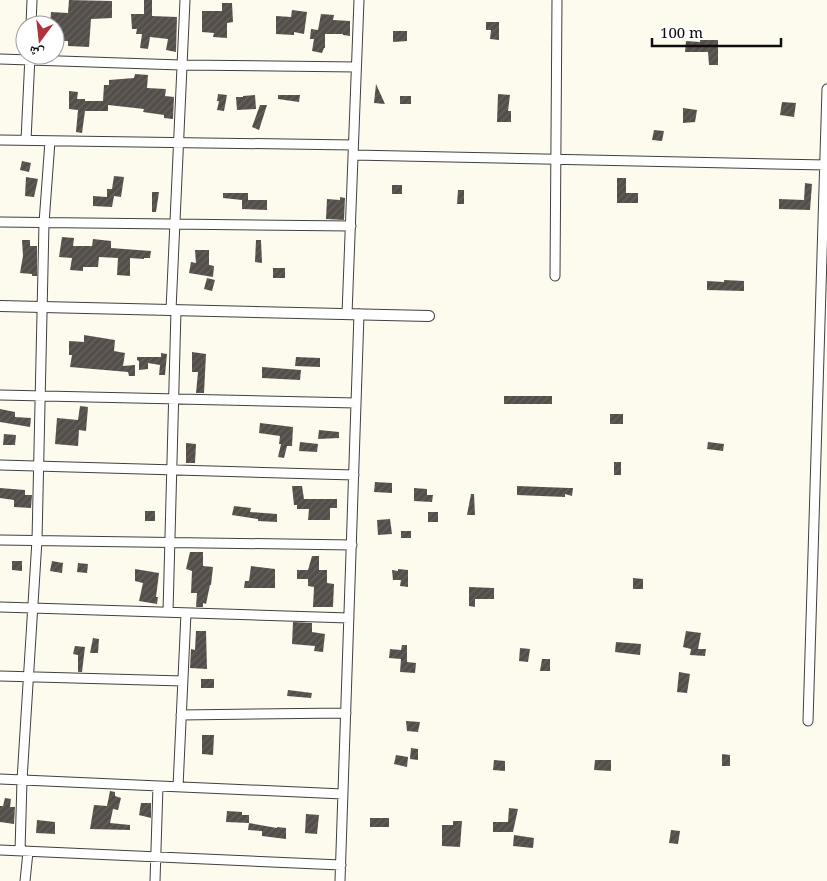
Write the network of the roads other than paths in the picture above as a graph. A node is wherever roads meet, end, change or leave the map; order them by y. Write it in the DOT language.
graph roads {
  1 [pos="32,0"];
  2 [pos="185,0"];
  3 [pos="359,0"];
  4 [pos="557,0"];
  5 [pos="31,15"];
  6 [pos="15,58"];
  7 [pos="0,59"];
  8 [pos="65,60"];
  9 [pos="30,65"];
  10 [pos="182,65"];
  11 [pos="356,67"];
  12 [pos="827,89"];
  13 [pos="0,140"];
  14 [pos="26,140"];
  15 [pos="50,141"];
  16 [pos="177,143"];
  17 [pos="353,150"];
  18 [pos="556,159"];
  19 [pos="826,165"];
  20 [pos="0,222"];
  21 [pos="44,223"];
  22 [pos="174,224"];
  23 [pos="351,226"];
  24 [pos="555,276"];
  25 [pos="0,306"];
  26 [pos="43,307"];
  27 [pos="174,310"];
  28 [pos="347,314"];
  29 [pos="359,314"];
  30 [pos="429,316"];
  31 [pos="0,395"];
  32 [pos="40,396"];
  33 [pos="175,399"];
  34 [pos="356,403"];
  35 [pos="0,465"];
  36 [pos="39,466"];
  37 [pos="172,470"];
  38 [pos="354,475"];
  39 [pos="0,540"];
  40 [pos="37,540"];
  41 [pos="170,542"];
  42 [pos="352,545"];
  43 [pos="0,607"];
  44 [pos="34,608"];
  45 [pos="168,612"];
  46 [pos="186,613"];
  47 [pos="349,618"];
  48 [pos="0,676"];
  49 [pos="30,676"];
  50 [pos="183,681"];
  51 [pos="346,713"];
  52 [pos="181,715"];
  53 [pos="808,721"];
  54 [pos="0,779"];
  55 [pos="22,780"];
  56 [pos="158,786"];
  57 [pos="178,787"];
  58 [pos="343,794"];
  59 [pos="0,850"];
  60 [pos="24,851"];
  61 [pos="155,857"];
  62 [pos="341,865"];
  63 [pos="25,881"];
  64 [pos="155,881"];
  65 [pos="340,881"];
  1 -- 5 [label="street"];
  2 -- 10 [label="street"];
  3 -- 11 [label="street"];
  4 -- 18 [label="street"];
  6 -- 7 [label="street"];
  8 -- 10 [label="street"];
  9 -- 14 [label="street"];
  10 -- 11 [label="street"];
  10 -- 16 [label="street"];
  11 -- 17 [label="street"];
  12 -- 19 [label="street"];
  13 -- 14 [label="street"];
  14 -- 15 [label="street"];
  15 -- 16 [label="street"];
  15 -- 21 [label="street"];
  16 -- 17 [label="street"];
  16 -- 22 [label="street"];
  17 -- 18 [label="street"];
  17 -- 23 [label="street"];
  18 -- 19 [label="street"];
  18 -- 24 [label="street"];
  19 -- 53 [label="street"];
  20 -- 21 [label="street"];
  21 -- 22 [label="street"];
  21 -- 26 [label="street"];
  22 -- 23 [label="street"];
  22 -- 27 [label="street"];
  23 -- 28 [label="street"];
  25 -- 26 [label="street"];
  26 -- 27 [label="street"];
  26 -- 32 [label="street"];
  27 -- 28 [label="street"];
  27 -- 33 [label="street"];
  28 -- 29 [label="street"];
  29 -- 30 [label="street"];
  29 -- 34 [label="street"];
  31 -- 32 [label="street"];
  32 -- 33 [label="street"];
  32 -- 36 [label="street"];
  33 -- 34 [label="street"];
  33 -- 37 [label="street"];
  34 -- 38 [label="street"];
  35 -- 36 [label="street"];
  36 -- 37 [label="street"];
  36 -- 40 [label="street"];
  37 -- 38 [label="street"];
  37 -- 41 [label="street"];
  38 -- 42 [label="street"];
  39 -- 40 [label="street"];
  40 -- 41 [label="street"];
  40 -- 44 [label="street"];
  41 -- 42 [label="street"];
  41 -- 45 [label="street"];
  42 -- 47 [label="street"];
  43 -- 44 [label="street"];
  44 -- 45 [label="street"];
  44 -- 49 [label="street"];
  45 -- 46 [label="street"];
  46 -- 47 [label="street"];
  46 -- 50 [label="street"];
  47 -- 51 [label="street"];
  48 -- 49 [label="street"];
  49 -- 50 [label="street"];
  49 -- 55 [label="street"];
  50 -- 52 [label="street"];
  51 -- 52 [label="street"];
  51 -- 58 [label="street"];
  52 -- 57 [label="street"];
  54 -- 55 [label="street"];
  55 -- 56 [label="street"];
  55 -- 60 [label="street"];
  56 -- 57 [label="street"];
  56 -- 61 [label="street"];
  57 -- 58 [label="street"];
  58 -- 62 [label="street"];
  59 -- 60 [label="street"];
  60 -- 61 [label="street"];
  60 -- 63 [label="street"];
  61 -- 62 [label="street"];
  61 -- 64 [label="street"];
  62 -- 65 [label="street"];
}
